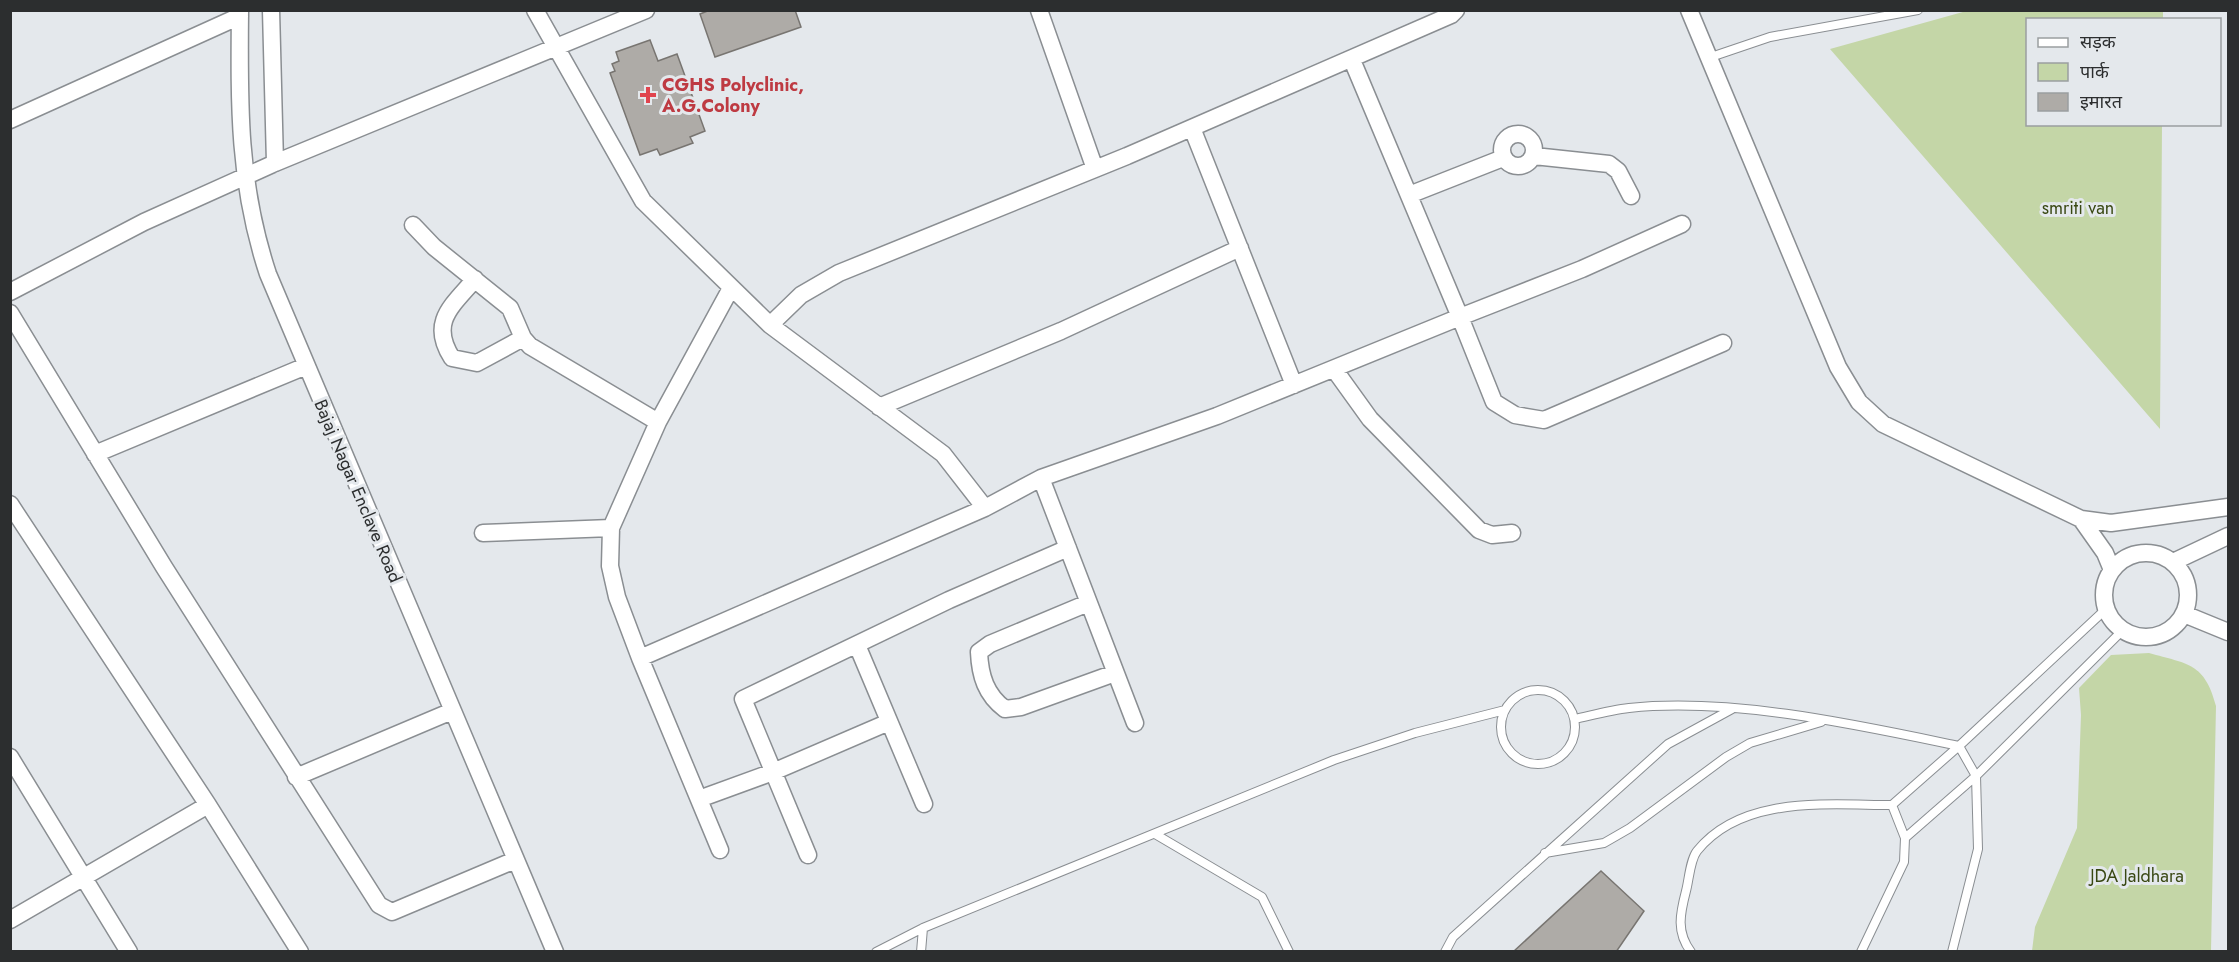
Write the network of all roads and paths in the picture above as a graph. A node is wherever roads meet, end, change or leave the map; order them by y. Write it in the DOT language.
graph roads {
  1 [pos="271,10"];
  2 [pos="535,10"];
  3 [pos="646,10"];
  4 [pos="1039,10"];
  5 [pos="1456,10"];
  6 [pos="1689,10"];
  7 [pos="1917,10"];
  8 [pos="240,13"];
  9 [pos="555,49"];
  10 [pos="1708,58"];
  11 [pos="1352,60"];
  12 [pos="10,120"];
  13 [pos="1192,128"];
  14 [pos="1534,156"];
  15 [pos="1503,158"];
  16 [pos="275,163"];
  17 [pos="1095,169"];
  18 [pos="245,177"];
  19 [pos="1409,195"];
  20 [pos="1631,196"];
  21 [pos="1682,224"];
  22 [pos="413,225"];
  23 [pos="1240,248"];
  24 [pos="475,279"];
  25 [pos="731,288"];
  26 [pos="10,292"];
  27 [pos="10,313"];
  28 [pos="1460,317"];
  29 [pos="770,325"];
  30 [pos="523,338"];
  31 [pos="1723,343"];
  32 [pos="306,366"];
  33 [pos="1334,369"];
  34 [pos="1294,385"];
  35 [pos="879,407"];
  36 [pos="658,422"];
  37 [pos="95,454"];
  38 [pos="1041,478"];
  39 [pos="10,504"];
  40 [pos="2229,507"];
  41 [pos="985,508"];
  42 [pos="2081,519"];
  43 [pos="611,528"];
  44 [pos="483,533"];
  45 [pos="1512,533"];
  46 [pos="2229,536"];
  47 [pos="1068,548"];
  48 [pos="2173,562"];
  49 [pos="2112,570"];
  50 [pos="1088,603"];
  51 [pos="2106,609"];
  52 [pos="2184,614"];
  53 [pos="2123,630"];
  54 [pos="2229,632"];
  55 [pos="857,645"];
  56 [pos="640,658"];
  57 [pos="1115,673"];
  58 [pos="1732,708"];
  59 [pos="1505,710"];
  60 [pos="452,711"];
  61 [pos="1575,719"];
  62 [pos="1824,721"];
  63 [pos="889,722"];
  64 [pos="1135,723"];
  65 [pos="1959,746"];
  66 [pos="10,757"];
  67 [pos="773,772"];
  68 [pos="1976,776"];
  69 [pos="296,777"];
  70 [pos="699,799"];
  71 [pos="924,804"];
  72 [pos="208,805"];
  73 [pos="1892,805"];
  74 [pos="1155,834"];
  75 [pos="1905,838"];
  76 [pos="720,850"];
  77 [pos="1545,853"];
  78 [pos="808,855"];
  79 [pos="515,860"];
  80 [pos="85,877"];
  81 [pos="10,920"];
  82 [pos="923,928"];
  83 [pos="129,951"];
  84 [pos="300,951"];
  85 [pos="555,951"];
  86 [pos="876,951"];
  87 [pos="921,951"];
  88 [pos="1289,951"];
  89 [pos="1445,951"];
  90 [pos="1691,951"];
  91 [pos="1861,951"];
  92 [pos="1952,951"];
  1 -- 16 [label="street"];
  2 -- 9 [label="street"];
  3 -- 9 [label="street"];
  4 -- 17 [label="street"];
  5 -- 11 [label="street"];
  6 -- 10 [label="street"];
  7 -- 10 [label="lane"];
  8 -- 12 [label="street"];
  8 -- 18 [label="street, Bajaj Nagar Enclave Road"];
  9 -- 16 [label="street"];
  9 -- 25 [label="street"];
  10 -- 42 [label="street"];
  11 -- 13 [label="street"];
  11 -- 19 [label="street"];
  13 -- 17 [label="street"];
  13 -- 23 [label="street"];
  14 -- 15 [label="street"];
  14 -- 15 [label="street"];
  14 -- 20 [label="street"];
  15 -- 19 [label="street"];
  16 -- 18 [label="street"];
  17 -- 29 [label="street"];
  18 -- 26 [label="street"];
  18 -- 32 [label="street, Bajaj Nagar Enclave Road"];
  19 -- 28 [label="street"];
  21 -- 28 [label="street"];
  22 -- 24 [label="street"];
  23 -- 34 [label="street"];
  23 -- 35 [label="street"];
  24 -- 30 [label="street"];
  24 -- 30 [label="street"];
  25 -- 29 [label="street"];
  25 -- 36 [label="street"];
  27 -- 37 [label="street"];
  28 -- 31 [label="street"];
  28 -- 33 [label="street"];
  29 -- 35 [label="street"];
  30 -- 36 [label="street"];
  32 -- 37 [label="street"];
  32 -- 60 [label="street, Bajaj Nagar Enclave Road"];
  33 -- 34 [label="street"];
  33 -- 45 [label="street"];
  34 -- 38 [label="street"];
  35 -- 41 [label="street"];
  36 -- 43 [label="street"];
  37 -- 69 [label="street"];
  38 -- 41 [label="street"];
  38 -- 47 [label="street"];
  39 -- 72 [label="street"];
  40 -- 42 [label="street"];
  41 -- 56 [label="street"];
  42 -- 49 [label="street"];
  43 -- 44 [label="street"];
  43 -- 56 [label="street"];
  46 -- 48 [label="street"];
  47 -- 50 [label="street"];
  47 -- 55 [label="street"];
  48 -- 49 [label="street"];
  48 -- 52 [label="street"];
  49 -- 51 [label="street"];
  50 -- 57 [label="street"];
  50 -- 57 [label="street"];
  51 -- 53 [label="street"];
  51 -- 65 [label="lane"];
  52 -- 53 [label="street"];
  52 -- 54 [label="street"];
  53 -- 68 [label="lane"];
  55 -- 63 [label="street"];
  55 -- 67 [label="street"];
  56 -- 70 [label="street"];
  57 -- 64 [label="street"];
  58 -- 61 [label="lane"];
  58 -- 62 [label="lane"];
  58 -- 77 [label="lane"];
  59 -- 61 [label="lane"];
  59 -- 61 [label="lane"];
  59 -- 74 [label="lane"];
  60 -- 69 [label="street"];
  60 -- 79 [label="street, Bajaj Nagar Enclave Road"];
  62 -- 65 [label="lane"];
  62 -- 77 [label="lane"];
  63 -- 67 [label="street"];
  63 -- 71 [label="street"];
  65 -- 68 [label="lane"];
  65 -- 73 [label="lane"];
  66 -- 80 [label="street"];
  67 -- 70 [label="street"];
  67 -- 78 [label="street"];
  68 -- 75 [label="lane"];
  68 -- 92 [label="lane"];
  69 -- 79 [label="street"];
  70 -- 76 [label="street"];
  72 -- 80 [label="street"];
  72 -- 84 [label="street"];
  73 -- 75 [label="lane"];
  73 -- 90 [label="lane"];
  74 -- 82 [label="lane"];
  74 -- 88 [label="lane"];
  75 -- 91 [label="lane"];
  77 -- 89 [label="lane"];
  79 -- 85 [label="street, Bajaj Nagar Enclave Road"];
  80 -- 81 [label="street"];
  80 -- 83 [label="street"];
  82 -- 86 [label="lane"];
  82 -- 87 [label="lane"];
}
